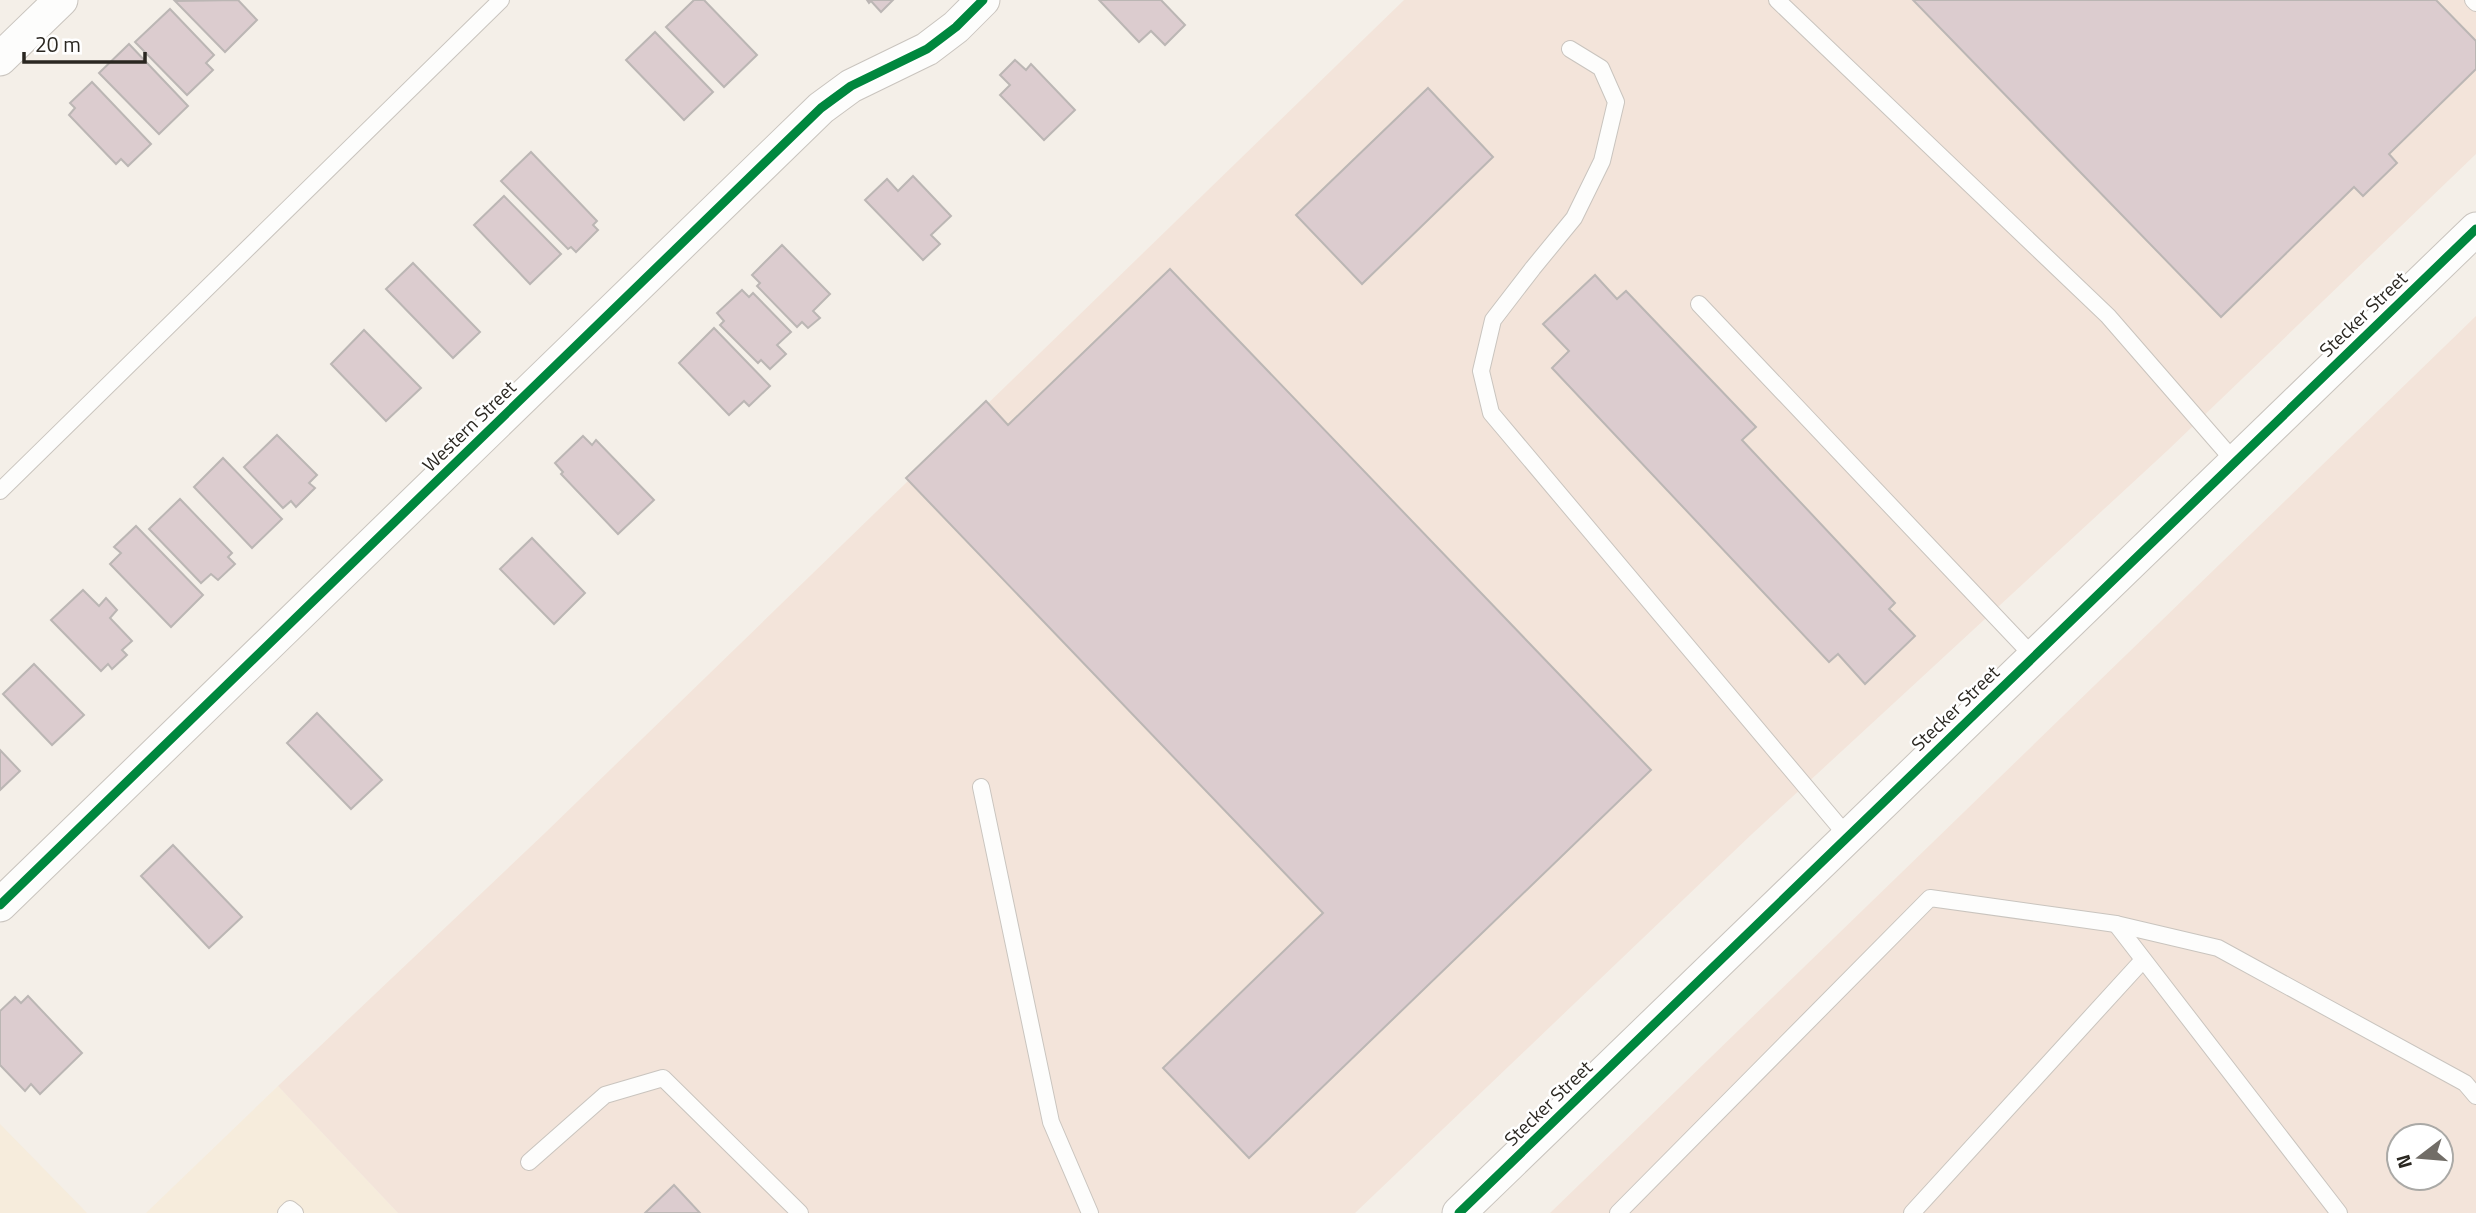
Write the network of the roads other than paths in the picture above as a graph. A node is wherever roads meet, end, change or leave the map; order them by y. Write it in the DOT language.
graph roads {
  1 [pos="61,0"];
  2 [pos="501,0"];
  3 [pos="984,0"];
  4 [pos="1777,0"];
  5 [pos="1570,48"];
  6 [pos="0,60"];
  7 [pos="2476,229"];
  8 [pos="1699,304"];
  9 [pos="2235,462"];
  10 [pos="0,491"];
  11 [pos="2034,657"];
  12 [pos="981,787"];
  13 [pos="1848,837"];
  14 [pos="0,905"];
  15 [pos="2116,924"];
  16 [pos="2143,960"];
  17 [pos="2476,1096"];
  18 [pos="529,1162"];
  19 [pos="286,1213"];
  20 [pos="295,1213"];
  21 [pos="800,1213"];
  22 [pos="1090,1213"];
  23 [pos="1459,1213"];
  24 [pos="1618,1213"];
  25 [pos="1912,1213"];
  26 [pos="2339,1213"];
  1 -- 6 [label="street"];
  2 -- 10 [label="lane"];
  3 -- 14 [label="street, Western Street"];
  4 -- 9 [label="lane"];
  5 -- 13 [label="lane"];
  7 -- 9 [label="street, Stecker Street"];
  8 -- 11 [label="lane"];
  9 -- 11 [label="street, Stecker Street"];
  11 -- 13 [label="street, Stecker Street"];
  12 -- 22 [label="lane"];
  13 -- 23 [label="street, Stecker Street"];
  15 -- 16 [label="lane"];
  15 -- 17 [label="lane"];
  15 -- 24 [label="lane"];
  16 -- 25 [label="lane"];
  16 -- 26 [label="lane"];
  18 -- 21 [label="lane"];
  19 -- 20 [label="lane"];
}
